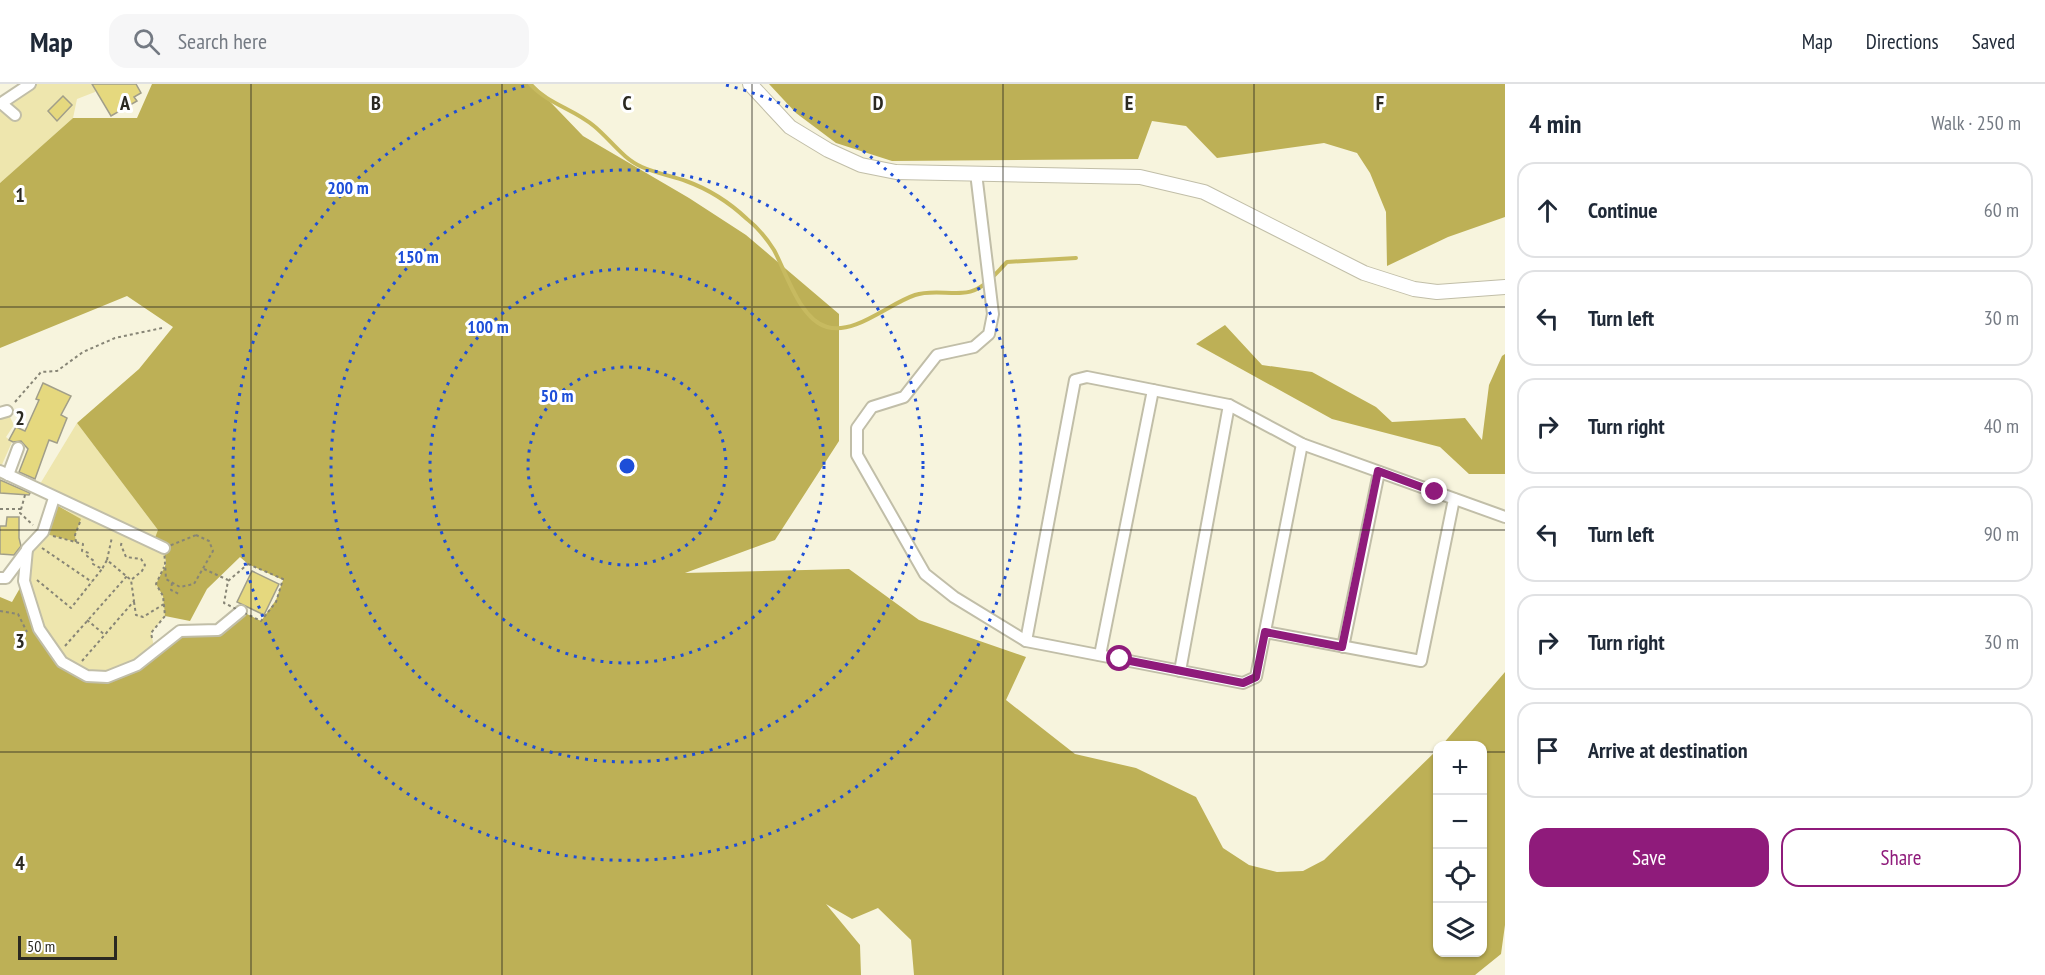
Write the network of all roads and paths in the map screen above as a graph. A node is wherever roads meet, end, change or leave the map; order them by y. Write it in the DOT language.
graph roads {
  1 [pos="30,84"];
  2 [pos="750,84"];
  3 [pos="1,103"];
  4 [pos="15,115"];
  5 [pos="976,173"];
  6 [pos="1505,287"];
  7 [pos="162,328"];
  8 [pos="1153,390"];
  9 [pos="1230,405"];
  10 [pos="4,412"];
  11 [pos="1302,444"];
  12 [pos="18,448"];
  13 [pos="1378,471"];
  14 [pos="4,473"];
  15 [pos="27,484"];
  16 [pos="54,498"];
  17 [pos="1454,499"];
  18 [pos="0,509"];
  19 [pos="21,509"];
  20 [pos="1505,518"];
  21 [pos="81,519"];
  22 [pos="119,528"];
  23 [pos="42,533"];
  24 [pos="76,542"];
  25 [pos="30,546"];
  26 [pos="164,548"];
  27 [pos="107,560"];
  28 [pos="166,564"];
  29 [pos="204,569"];
  30 [pos="25,570"];
  31 [pos="102,570"];
  32 [pos="127,576"];
  33 [pos="0,578"];
  34 [pos="131,580"];
  35 [pos="228,581"];
  36 [pos="92,582"];
  37 [pos="172,583"];
  38 [pos="179,594"];
  39 [pos="134,601"];
  40 [pos="164,604"];
  41 [pos="241,611"];
  42 [pos="87,620"];
  43 [pos="1265,632"];
  44 [pos="105,635"];
  45 [pos="1026,641"];
  46 [pos="1342,647"];
  47 [pos="155,651"];
  48 [pos="57,655"];
  49 [pos="1100,655"];
  50 [pos="75,669"];
  51 [pos="1180,671"];
  1 -- 3 [label="street"];
  2 -- 5 [label="street"];
  3 -- 4 [label="street"];
  5 -- 6 [label="street"];
  5 -- 45 [label="street"];
  7 -- 10 [label="path"];
  8 -- 9 [label="street"];
  8 -- 45 [label="street"];
  8 -- 49 [label="street"];
  9 -- 11 [label="street"];
  9 -- 51 [label="street"];
  11 -- 13 [label="street"];
  11 -- 43 [label="street"];
  12 -- 14 [label="street"];
  13 -- 17 [label="street"];
  13 -- 46 [label="street"];
  14 -- 15 [label="street"];
  15 -- 16 [label="street"];
  15 -- 19 [label="path"];
  16 -- 22 [label="street"];
  16 -- 23 [label="street"];
  17 -- 20 [label="street"];
  17 -- 46 [label="street"];
  18 -- 19 [label="path"];
  19 -- 23 [label="path"];
  21 -- 24 [label="path"];
  22 -- 26 [label="street"];
  22 -- 27 [label="path"];
  22 -- 34 [label="path"];
  23 -- 24 [label="path"];
  23 -- 25 [label="street"];
  24 -- 31 [label="path"];
  25 -- 30 [label="street"];
  25 -- 33 [label="street"];
  25 -- 36 [label="path"];
  26 -- 28 [label="path"];
  26 -- 29 [label="path"];
  27 -- 31 [label="path"];
  27 -- 32 [label="path"];
  28 -- 37 [label="path"];
  28 -- 40 [label="path"];
  29 -- 35 [label="path"];
  29 -- 37 [label="path"];
  30 -- 36 [label="path"];
  30 -- 48 [label="street"];
  31 -- 36 [label="path"];
  32 -- 34 [label="path"];
  32 -- 42 [label="path"];
  34 -- 39 [label="path"];
  35 -- 41 [label="path"];
  35 -- 41 [label="path"];
  37 -- 38 [label="path"];
  39 -- 40 [label="path"];
  39 -- 44 [label="path"];
  40 -- 47 [label="path"];
  41 -- 47 [label="street"];
  42 -- 44 [label="path"];
  42 -- 48 [label="path"];
  43 -- 46 [label="street"];
  43 -- 51 [label="street"];
  44 -- 50 [label="path"];
  45 -- 49 [label="street"];
  47 -- 50 [label="street"];
  48 -- 50 [label="street"];
  49 -- 51 [label="street"];
}
